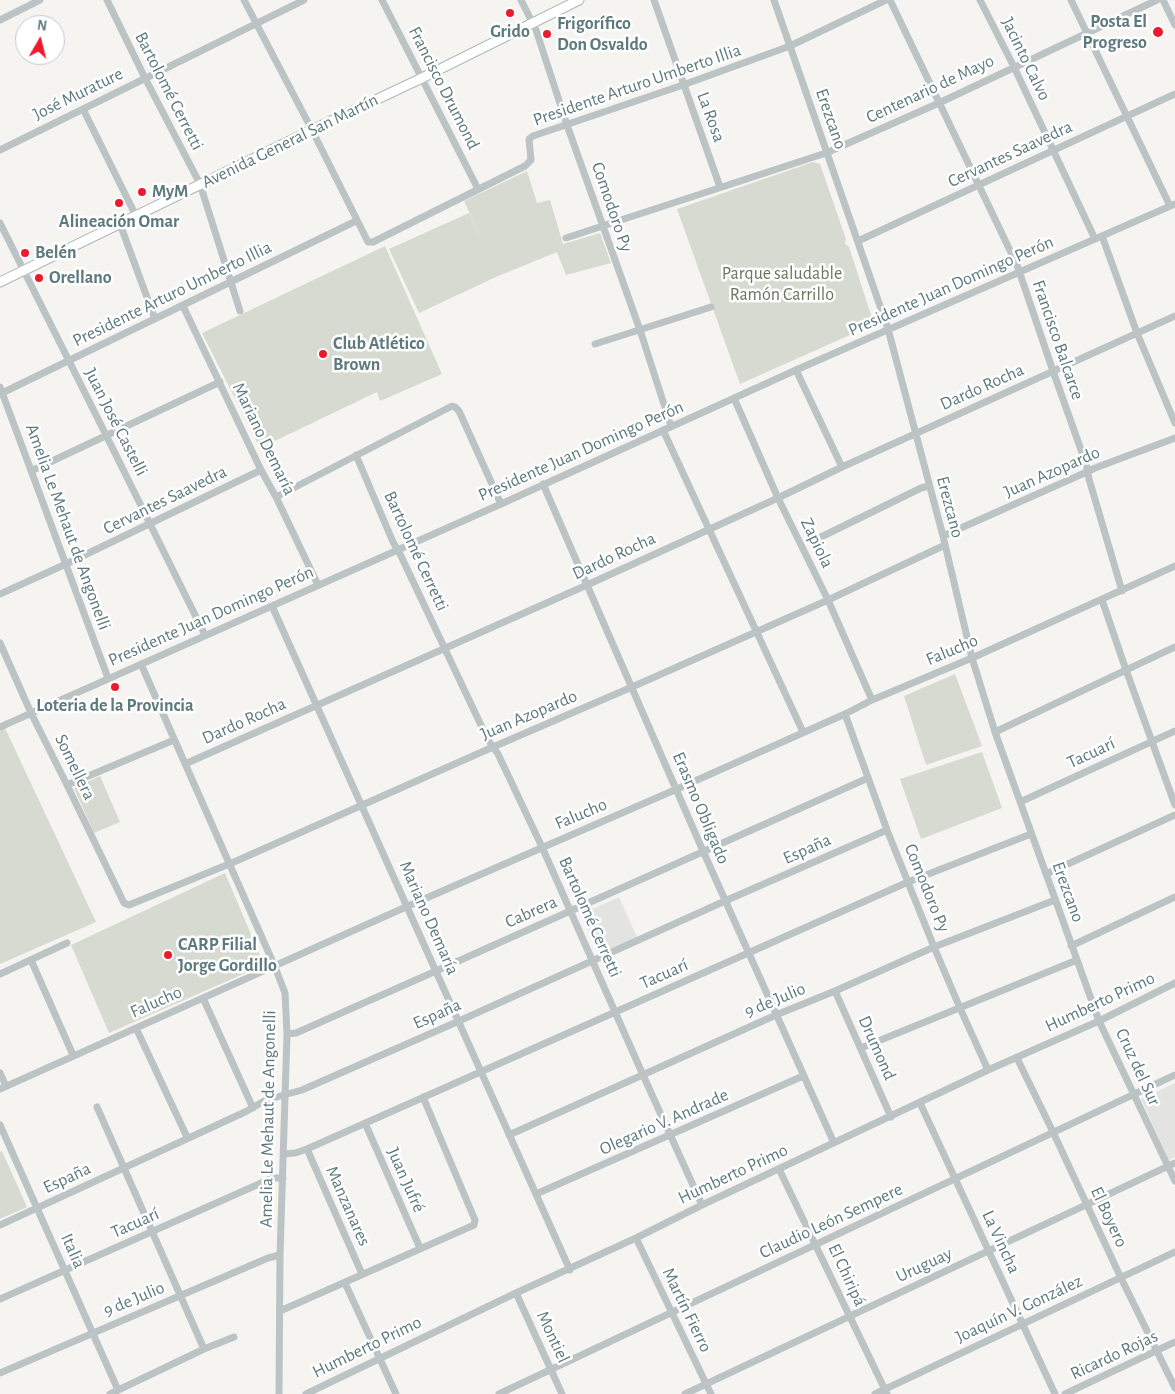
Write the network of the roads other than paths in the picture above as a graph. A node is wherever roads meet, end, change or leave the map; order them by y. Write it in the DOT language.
graph roads {
  1 [pos="40,0"];
  2 [pos="107,0"];
  3 [pos="244,0"];
  4 [pos="304,0"];
  5 [pos="382,0"];
  6 [pos="521,0"];
  7 [pos="579,0"];
  8 [pos="654,0"];
  9 [pos="774,0"];
  10 [pos="886,0"];
  11 [pos="890,0"];
  12 [pos="980,0"];
  13 [pos="1071,0"];
  14 [pos="1157,0"];
  15 [pos="1163,0"];
  16 [pos="0,20"];
  17 [pos="532,23"];
  18 [pos="256,24"];
  19 [pos="1175,25"];
  20 [pos="1087,33"];
  21 [pos="790,46"];
  22 [pos="1014,67"];
  23 [pos="145,78"];
  24 [pos="422,78"];
  25 [pos="683,85"];
  26 [pos="1175,94"];
  27 [pos="939,103"];
  28 [pos="83,109"];
  29 [pos="1128,116"];
  30 [pos="568,125"];
  31 [pos="312,130"];
  32 [pos="0,150"];
  33 [pos="1053,151"];
  34 [pos="826,153"];
  35 [pos="200,184"];
  36 [pos="979,184"];
  37 [pos="720,188"];
  38 [pos="478,189"];
  39 [pos="1172,205"];
  40 [pos="136,216"];
  41 [pos="356,221"];
  42 [pos="0,223"];
  43 [pos="120,224"];
  44 [pos="603,226"];
  45 [pos="566,238"];
  46 [pos="1098,238"];
  47 [pos="858,241"];
  48 [pos="24,271"];
  49 [pos="1019,272"];
  50 [pos="0,282"];
  51 [pos="231,283"];
  52 [pos="183,306"];
  53 [pos="711,307"];
  54 [pos="240,311"];
  55 [pos="1175,316"];
  56 [pos="155,319"];
  57 [pos="888,329"];
  58 [pos="640,330"];
  59 [pos="1137,333"];
  60 [pos="595,344"];
  61 [pos="68,361"];
  62 [pos="796,370"];
  63 [pos="1053,371"];
  64 [pos="220,382"];
  65 [pos="1,392"];
  66 [pos="734,398"];
  67 [pos="1175,423"];
  68 [pos="671,426"];
  69 [pos="663,430"];
  70 [pos="915,433"];
  71 [pos="106,435"];
  72 [pos="1175,438"];
  73 [pos="356,454"];
  74 [pos="842,467"];
  75 [pos="261,470"];
  76 [pos="31,471"];
  77 [pos="1087,472"];
  78 [pos="544,484"];
  79 [pos="929,486"];
  80 [pos="276,497"];
  81 [pos="778,498"];
  82 [pos="501,504"];
  83 [pos="150,524"];
  84 [pos="708,530"];
  85 [pos="943,536"];
  86 [pos="819,538"];
  87 [pos="945,545"];
  88 [pos="397,549"];
  89 [pos="66,564"];
  90 [pos="1175,566"];
  91 [pos="318,585"];
  92 [pos="587,585"];
  93 [pos="1122,590"];
  94 [pos="0,594"];
  95 [pos="828,600"];
  96 [pos="1102,600"];
  97 [pos="272,606"];
  98 [pos="755,632"];
  99 [pos="205,635"];
  100 [pos="0,643"];
  101 [pos="445,647"];
  102 [pos="1175,647"];
  103 [pos="972,658"];
  104 [pos="141,664"];
  105 [pos="1126,670"];
  106 [pos="108,678"];
  107 [pos="632,687"];
  108 [pos="872,700"];
  109 [pos="316,704"];
  110 [pos="31,713"];
  111 [pos="846,714"];
  112 [pos="0,727"];
  113 [pos="1175,731"];
  114 [pos="803,732"];
  115 [pos="995,732"];
  116 [pos="174,740"];
  117 [pos="1152,742"];
  118 [pos="493,747"];
  119 [pos="185,764"];
  120 [pos="868,778"];
  121 [pos="67,785"];
  122 [pos="677,789"];
  123 [pos="1020,802"];
  124 [pos="361,805"];
  125 [pos="1175,806"];
  126 [pos="1175,815"];
  127 [pos="887,830"];
  128 [pos="1031,834"];
  129 [pos="542,847"];
  130 [pos="703,851"];
  131 [pos="229,864"];
  132 [pos="1046,874"];
  133 [pos="908,882"];
  134 [pos="1175,896"];
  135 [pos="1055,900"];
  136 [pos="725,901"];
  137 [pos="124,904"];
  138 [pos="408,906"];
  139 [pos="571,911"];
  140 [pos="67,943"];
  141 [pos="1071,946"];
  142 [pos="934,947"];
  143 [pos="749,952"];
  144 [pos="31,960"];
  145 [pos="1076,960"];
  146 [pos="592,962"];
  147 [pos="275,967"];
  148 [pos="436,971"];
  149 [pos="0,974"];
  150 [pos="1175,983"];
  151 [pos="835,991"];
  152 [pos="203,998"];
  153 [pos="960,1008"];
  154 [pos="615,1012"];
  155 [pos="776,1015"];
  156 [pos="1099,1020"];
  157 [pos="459,1021"];
  158 [pos="136,1028"];
  159 [pos="287,1034"];
  160 [pos="860,1048"];
  161 [pos="73,1055"];
  162 [pos="1016,1058"];
  163 [pos="988,1070"];
  164 [pos="480,1071"];
  165 [pos="0,1073"];
  166 [pos="1175,1074"];
  167 [pos="642,1075"];
  168 [pos="803,1076"];
  169 [pos="3,1087"];
  170 [pos="285,1094"];
  171 [pos="1134,1094"];
  172 [pos="423,1097"];
  173 [pos="920,1103"];
  174 [pos="97,1108"];
  175 [pos="253,1108"];
  176 [pos="891,1117"];
  177 [pos="365,1123"];
  178 [pos="0,1125"];
  179 [pos="1054,1132"];
  180 [pos="509,1135"];
  181 [pos="670,1135"];
  182 [pos="188,1138"];
  183 [pos="834,1143"];
  184 [pos="307,1149"];
  185 [pos="284,1154"];
  186 [pos="1171,1165"];
  187 [pos="125,1168"];
  188 [pos="779,1169"];
  189 [pos="283,1178"];
  190 [pos="954,1179"];
  191 [pos="1175,1181"];
  192 [pos="536,1194"];
  193 [pos="702,1205"];
  194 [pos="1087,1205"];
  195 [pos="37,1208"];
  196 [pos="0,1225"];
  197 [pos="151,1232"];
  198 [pos="636,1238"];
  199 [pos="816,1244"];
  200 [pos="420,1248"];
  201 [pos="988,1252"];
  202 [pos="1175,1252"];
  203 [pos="280,1255"];
  204 [pos="65,1270"];
  205 [pos="570,1270"];
  206 [pos="362,1274"];
  207 [pos="1121,1278"];
  208 [pos="345,1283"];
  209 [pos="516,1293"];
  210 [pos="180,1296"];
  211 [pos="0,1299"];
  212 [pos="280,1311"];
  213 [pos="673,1312"];
  214 [pos="850,1317"];
  215 [pos="1023,1324"];
  216 [pos="93,1333"];
  217 [pos="234,1337"];
  218 [pos="1175,1342"];
  219 [pos="204,1349"];
  220 [pos="1157,1351"];
  221 [pos="379,1358"];
  222 [pos="551,1369"];
  223 [pos="0,1373"];
  224 [pos="706,1384"];
  225 [pos="1175,1388"];
  226 [pos="118,1390"];
  227 [pos="886,1392"];
  228 [pos="110,1394"];
  229 [pos="279,1394"];
  230 [pos="306,1394"];
  231 [pos="396,1394"];
  232 [pos="499,1394"];
  233 [pos="562,1394"];
  234 [pos="685,1394"];
  235 [pos="711,1394"];
  236 [pos="876,1394"];
  237 [pos="1055,1394"];
  238 [pos="1065,1394"];
  1 -- 16 [label="street"];
  2 -- 23 [label="street, Bartolomé Cerretti"];
  3 -- 18 [label="street"];
  4 -- 18 [label="street, José Murature"];
  5 -- 24 [label="street, Francisco Drumond"];
  6 -- 17 [label="street, Comodoro Py"];
  7 -- 17 [label="main road, Avenida General San Martín"];
  8 -- 25 [label="street, La Rosa"];
  9 -- 21 [label="street, Erezcano"];
  10 -- 21 [label="street, Presidente Arturo Umberto Illia"];
  11 -- 27 [label="street, Francisco Balcarce"];
  12 -- 22 [label="street, Jacinto Calvo"];
  13 -- 20 [label="street"];
  14 -- 20 [label="street, Centenario de Mayo"];
  15 -- 19 [label="street"];
  17 -- 24 [label="main road, Avenida General San Martín"];
  17 -- 30 [label="street, Comodoro Py"];
  18 -- 23 [label="street, José Murature"];
  18 -- 31 [label="street"];
  20 -- 22 [label="street, Centenario de Mayo"];
  20 -- 29 [label="street"];
  21 -- 25 [label="street, Presidente Arturo Umberto Illia"];
  21 -- 34 [label="street, Erezcano"];
  22 -- 27 [label="street, Centenario de Mayo"];
  22 -- 33 [label="street, Jacinto Calvo"];
  23 -- 28 [label="street, José Murature"];
  23 -- 35 [label="street, Bartolomé Cerretti"];
  24 -- 31 [label="main road, Avenida General San Martín"];
  24 -- 38 [label="street, Francisco Drumond"];
  25 -- 30 [label="street, Presidente Arturo Umberto Illia"];
  25 -- 37 [label="street, La Rosa"];
  26 -- 29 [label="street, Cervantes Saavedra"];
  27 -- 34 [label="street, Centenario de Mayo"];
  27 -- 36 [label="street, Francisco Balcarce"];
  28 -- 32 [label="street, José Murature"];
  28 -- 40 [label="street"];
  29 -- 33 [label="street, Cervantes Saavedra"];
  29 -- 39 [label="street"];
  30 -- 38 [label="street, Presidente Arturo Umberto Illia"];
  30 -- 44 [label="street, Comodoro Py"];
  31 -- 35 [label="main road, Avenida General San Martín"];
  31 -- 41 [label="street"];
  33 -- 36 [label="street, Cervantes Saavedra"];
  33 -- 46 [label="street, Jacinto Calvo"];
  34 -- 37 [label="street, Centenario de Mayo"];
  34 -- 47 [label="street, Erezcano"];
  35 -- 40 [label="main road, Avenida General San Martín"];
  35 -- 51 [label="street, Bartolomé Cerretti"];
  36 -- 47 [label="street, Cervantes Saavedra"];
  36 -- 49 [label="street, Francisco Balcarce"];
  37 -- 44 [label="street, Centenario de Mayo"];
  38 -- 41 [label="street, Presidente Arturo Umberto Illia"];
  39 -- 46 [label="street, Presidente Juan Domingo Perón"];
  40 -- 43 [label="main road, Avenida General San Martín"];
  41 -- 51 [label="street, Presidente Arturo Umberto Illia"];
  42 -- 48 [label="street, Juan José Castelli"];
  43 -- 48 [label="main road, Avenida General San Martín"];
  43 -- 56 [label="street"];
  44 -- 45 [label="street, Centenario de Mayo"];
  44 -- 58 [label="street, Comodoro Py"];
  46 -- 49 [label="street, Presidente Juan Domingo Perón"];
  46 -- 59 [label="street, Jacinto Calvo"];
  47 -- 57 [label="street, Erezcano"];
  48 -- 50 [label="main road, Avenida General San Martín"];
  48 -- 61 [label="street, Juan José Castelli"];
  49 -- 57 [label="street, Presidente Juan Domingo Perón"];
  49 -- 63 [label="street, Francisco Balcarce"];
  51 -- 52 [label="street, Presidente Arturo Umberto Illia"];
  51 -- 54 [label="street, Bartolomé Cerretti"];
  52 -- 56 [label="street, Presidente Arturo Umberto Illia"];
  52 -- 64 [label="street, Mariano Demaría"];
  53 -- 58 [label="street"];
  55 -- 59 [label="street, Dardo Rocha"];
  56 -- 61 [label="street, Presidente Arturo Umberto Illia"];
  57 -- 62 [label="street, Presidente Juan Domingo Perón"];
  57 -- 70 [label="street, Erezcano"];
  58 -- 60 [label="street"];
  58 -- 68 [label="street, Comodoro Py"];
  59 -- 63 [label="street, Dardo Rocha"];
  59 -- 67 [label="street, Jacinto Calvo"];
  61 -- 65 [label="street, Presidente Arturo Umberto Illia"];
  61 -- 71 [label="street, Juan José Castelli"];
  62 -- 66 [label="street, Presidente Juan Domingo Perón"];
  62 -- 74 [label="street"];
  63 -- 70 [label="street, Dardo Rocha"];
  63 -- 77 [label="street, Francisco Balcarce"];
  64 -- 71 [label="street"];
  64 -- 75 [label="street, Mariano Demaría"];
  65 -- 76 [label="street, Amelia Le Mehaut de Angonelli"];
  66 -- 68 [label="street, Presidente Juan Domingo Perón"];
  66 -- 81 [label="street, Zapiola"];
  68 -- 69 [label="street, Presidente Juan Domingo Perón"];
  69 -- 78 [label="street, Presidente Juan Domingo Perón"];
  69 -- 84 [label="street"];
  70 -- 74 [label="street, Dardo Rocha"];
  70 -- 79 [label="street, Erezcano"];
  71 -- 76 [label="street"];
  71 -- 83 [label="street, Juan José Castelli"];
  72 -- 77 [label="street, Juan Azopardo"];
  73 -- 80 [label="street"];
  73 -- 82 [label="street"];
  73 -- 88 [label="street, Bartolomé Cerretti"];
  74 -- 81 [label="street, Dardo Rocha"];
  75 -- 80 [label="street, Mariano Demaría"];
  75 -- 83 [label="street, Cervantes Saavedra"];
  76 -- 89 [label="street, Amelia Le Mehaut de Angonelli"];
  77 -- 85 [label="street, Juan Azopardo"];
  77 -- 93 [label="street, Francisco Balcarce"];
  78 -- 82 [label="street, Presidente Juan Domingo Perón"];
  78 -- 92 [label="street, Erasmo Obligado"];
  79 -- 85 [label="street, Erezcano"];
  79 -- 86 [label="street"];
  80 -- 91 [label="street, Mariano Demaría"];
  81 -- 84 [label="street, Dardo Rocha"];
  81 -- 95 [label="street, Zapiola"];
  82 -- 88 [label="street, Presidente Juan Domingo Perón"];
  83 -- 89 [label="street, Cervantes Saavedra"];
  83 -- 99 [label="street, Juan José Castelli"];
  84 -- 92 [label="street, Dardo Rocha"];
  84 -- 98 [label="street"];
  85 -- 87 [label="street, Erezcano"];
  87 -- 95 [label="street, Juan Azopardo"];
  87 -- 103 [label="street, Erezcano"];
  88 -- 91 [label="street, Presidente Juan Domingo Perón"];
  88 -- 101 [label="street, Bartolomé Cerretti"];
  89 -- 94 [label="street, Cervantes Saavedra"];
  89 -- 106 [label="street, Amelia Le Mehaut de Angonelli"];
  90 -- 93 [label="street, Falucho"];
  91 -- 97 [label="street, Presidente Juan Domingo Perón"];
  92 -- 101 [label="street, Dardo Rocha"];
  92 -- 107 [label="street, Erasmo Obligado"];
  93 -- 96 [label="street, Falucho"];
  95 -- 98 [label="street, Juan Azopardo"];
  95 -- 108 [label="street, Zapiola"];
  96 -- 103 [label="street, Falucho"];
  96 -- 105 [label="street"];
  97 -- 99 [label="street, Presidente Juan Domingo Perón"];
  97 -- 109 [label="street, Mariano Demaría"];
  98 -- 107 [label="street, Juan Azopardo"];
  98 -- 114 [label="street"];
  99 -- 104 [label="street, Presidente Juan Domingo Perón"];
  100 -- 110 [label="street, Somellera"];
  101 -- 109 [label="street, Dardo Rocha"];
  101 -- 118 [label="street, Bartolomé Cerretti"];
  102 -- 105 [label="street"];
  103 -- 108 [label="street, Falucho"];
  103 -- 115 [label="street, Erezcano"];
  104 -- 106 [label="street, Presidente Juan Domingo Perón"];
  104 -- 116 [label="street, Amelia Le Mehaut de Angonelli"];
  105 -- 115 [label="street"];
  105 -- 117 [label="street"];
  106 -- 110 [label="street, Presidente Juan Domingo Perón"];
  107 -- 118 [label="street, Juan Azopardo"];
  107 -- 122 [label="street, Erasmo Obligado"];
  108 -- 111 [label="street, Falucho"];
  109 -- 119 [label="street, Dardo Rocha"];
  109 -- 124 [label="street, Mariano Demaría"];
  110 -- 112 [label="street, Presidente Juan Domingo Perón"];
  110 -- 121 [label="street, Somellera"];
  111 -- 114 [label="street, Falucho"];
  111 -- 120 [label="street, Comodoro Py"];
  113 -- 117 [label="street, Tacuarí"];
  114 -- 122 [label="street, Falucho"];
  115 -- 123 [label="street, Erezcano"];
  116 -- 119 [label="street, Amelia Le Mehaut de Angonelli"];
  116 -- 121 [label="street"];
  117 -- 123 [label="street, Tacuarí"];
  117 -- 125 [label="street"];
  118 -- 124 [label="street, Juan Azopardo"];
  118 -- 129 [label="street, Bartolomé Cerretti"];
  119 -- 131 [label="street, Amelia Le Mehaut de Angonelli"];
  120 -- 127 [label="street, Comodoro Py"];
  120 -- 130 [label="street, Cabrera"];
  121 -- 137 [label="street, Somellera"];
  122 -- 129 [label="street, Falucho"];
  122 -- 130 [label="street, Erasmo Obligado"];
  123 -- 128 [label="street, Erezcano"];
  124 -- 131 [label="street, Juan Azopardo"];
  124 -- 138 [label="street, Mariano Demaría"];
  126 -- 132 [label="street"];
  127 -- 133 [label="street, Comodoro Py"];
  127 -- 136 [label="street, España"];
  128 -- 132 [label="street, Erezcano"];
  128 -- 133 [label="street, Tacuarí"];
  129 -- 138 [label="street, Falucho"];
  129 -- 139 [label="street, Bartolomé Cerretti"];
  130 -- 136 [label="street, Erasmo Obligado"];
  130 -- 139 [label="street, Cabrera"];
  131 -- 137 [label="street, Juan Azopardo"];
  131 -- 147 [label="street, Amelia Le Mehaut de Angonelli"];
  132 -- 135 [label="street, Erezcano"];
  133 -- 142 [label="street, Comodoro Py"];
  133 -- 143 [label="street, Tacuarí"];
  134 -- 141 [label="street"];
  135 -- 141 [label="street, Erezcano"];
  135 -- 142 [label="street, 9 de Julio"];
  136 -- 143 [label="street, Erasmo Obligado"];
  136 -- 146 [label="street, España"];
  138 -- 147 [label="street, Falucho"];
  138 -- 148 [label="street, Mariano Demaría"];
  139 -- 146 [label="street, Bartolomé Cerretti"];
  139 -- 148 [label="street, Cabrera"];
  140 -- 144 [label="street"];
  141 -- 145 [label="street, Erezcano"];
  142 -- 151 [label="street, 9 de Julio"];
  142 -- 153 [label="street, Comodoro Py"];
  143 -- 154 [label="street, Tacuarí"];
  143 -- 155 [label="street, Erasmo Obligado"];
  144 -- 149 [label="street"];
  144 -- 161 [label="street"];
  145 -- 153 [label="street"];
  145 -- 156 [label="street, Erezcano"];
  146 -- 154 [label="street, Bartolomé Cerretti"];
  146 -- 157 [label="street, España"];
  147 -- 152 [label="street, Falucho"];
  147 -- 159 [label="street, Amelia Le Mehaut de Angonelli"];
  148 -- 157 [label="street, Mariano Demaría"];
  148 -- 159 [label="street, Cabrera"];
  150 -- 156 [label="street, Humberto Primo"];
  151 -- 155 [label="street, 9 de Julio"];
  151 -- 160 [label="street, Drumond"];
  152 -- 158 [label="street, Falucho"];
  152 -- 175 [label="street"];
  153 -- 160 [label="street"];
  153 -- 163 [label="street, Comodoro Py"];
  154 -- 164 [label="street, Tacuarí"];
  154 -- 167 [label="street, Bartolomé Cerretti"];
  155 -- 167 [label="street, 9 de Julio"];
  155 -- 168 [label="street, Erasmo Obligado"];
  156 -- 162 [label="street, Humberto Primo"];
  156 -- 171 [label="street, Cruz del Sur"];
  157 -- 164 [label="street, Mariano Demaría"];
  157 -- 170 [label="street, España"];
  158 -- 161 [label="street, Falucho"];
  158 -- 182 [label="street"];
  159 -- 170 [label="street, Amelia Le Mehaut de Angonelli"];
  160 -- 176 [label="street, Drumond"];
  161 -- 169 [label="street, Falucho"];
  162 -- 163 [label="street, Humberto Primo"];
  162 -- 179 [label="street, El Boyero"];
  163 -- 173 [label="street, Humberto Primo"];
  164 -- 172 [label="street, Tacuarí"];
  164 -- 180 [label="street, Mariano Demaría"];
  165 -- 169 [label="street"];
  166 -- 171 [label="street, Claudio León Sempere"];
  167 -- 180 [label="street, 9 de Julio"];
  167 -- 181 [label="street, Bartolomé Cerretti"];
  168 -- 181 [label="street, Olegario V. Andrade"];
  168 -- 183 [label="street, Erasmo Obligado"];
  170 -- 175 [label="street, España"];
  170 -- 185 [label="street, Amelia Le Mehaut de Angonelli"];
  171 -- 179 [label="street, Claudio León Sempere"];
  171 -- 186 [label="street, Cruz del Sur"];
  172 -- 177 [label="street, Tacuarí"];
  172 -- 200 [label="street"];
  173 -- 176 [label="street, Humberto Primo"];
  173 -- 190 [label="street, La Vincha"];
  174 -- 187 [label="street"];
  175 -- 182 [label="street, España"];
  176 -- 183 [label="street, Humberto Primo"];
  177 -- 184 [label="street, Tacuarí"];
  177 -- 200 [label="street, Juan Jufré"];
  178 -- 195 [label="street, Italia"];
  179 -- 190 [label="street, Claudio León Sempere"];
  179 -- 194 [label="street, El Boyero"];
  180 -- 192 [label="street, Mariano Demaría"];
  181 -- 192 [label="street, Olegario V. Andrade"];
  181 -- 193 [label="street, Bartolomé Cerretti"];
  182 -- 187 [label="street, España"];
  183 -- 188 [label="street, Humberto Primo"];
  184 -- 185 [label="street, Tacuarí"];
  184 -- 206 [label="street, Manzanares"];
  185 -- 189 [label="street, Amelia Le Mehaut de Angonelli"];
  186 -- 191 [label="street, Cruz del Sur"];
  186 -- 194 [label="street, Uruguay"];
  187 -- 195 [label="street, España"];
  187 -- 197 [label="street"];
  188 -- 193 [label="street, Humberto Primo"];
  188 -- 199 [label="street, El Chiripá"];
  189 -- 197 [label="street, Tacuarí"];
  189 -- 203 [label="street, Amelia Le Mehaut de Angonelli"];
  190 -- 199 [label="street, Claudio León Sempere"];
  190 -- 201 [label="street, La Vincha"];
  192 -- 205 [label="street, Mariano Demaría"];
  193 -- 198 [label="street, Humberto Primo"];
  194 -- 201 [label="street, Uruguay"];
  194 -- 207 [label="street, El Boyero"];
  195 -- 196 [label="street, España"];
  195 -- 204 [label="street, Italia"];
  197 -- 204 [label="street, Tacuarí"];
  197 -- 210 [label="street"];
  198 -- 205 [label="street, Humberto Primo"];
  198 -- 213 [label="street, Martín Fierro"];
  199 -- 213 [label="street, Claudio León Sempere"];
  199 -- 214 [label="street, El Chiripá"];
  200 -- 206 [label="street"];
  201 -- 214 [label="street, Uruguay"];
  201 -- 215 [label="street, La Vincha"];
  202 -- 207 [label="street, Joaquín V. González"];
  203 -- 210 [label="street, 9 de Julio"];
  203 -- 212 [label="street, Amelia Le Mehaut de Angonelli"];
  204 -- 211 [label="street, Tacuarí"];
  204 -- 216 [label="street, Italia"];
  205 -- 209 [label="street, Humberto Primo"];
  206 -- 208 [label="street"];
  207 -- 215 [label="street, Joaquín V. González"];
  207 -- 220 [label="street, El Boyero"];
  208 -- 212 [label="street"];
  208 -- 221 [label="street"];
  209 -- 221 [label="street, Humberto Primo"];
  209 -- 222 [label="street, Montiel"];
  210 -- 216 [label="street, 9 de Julio"];
  210 -- 219 [label="street"];
  212 -- 229 [label="street, Amelia Le Mehaut de Angonelli"];
  213 -- 222 [label="street, Claudio León Sempere"];
  213 -- 224 [label="street, Martín Fierro"];
  214 -- 224 [label="street, Uruguay"];
  214 -- 227 [label="street, El Chiripá"];
  215 -- 227 [label="street, Joaquín V. González"];
  215 -- 237 [label="street, La Vincha"];
  216 -- 223 [label="street, 9 de Julio"];
  216 -- 226 [label="street, Italia"];
  217 -- 219 [label="street"];
  218 -- 220 [label="street, Ricardo Rojas"];
  219 -- 226 [label="street"];
  220 -- 225 [label="street, El Boyero"];
  220 -- 238 [label="street, Ricardo Rojas"];
  221 -- 230 [label="street, Humberto Primo"];
  221 -- 231 [label="street"];
  222 -- 232 [label="street, Claudio León Sempere"];
  222 -- 233 [label="street, Montiel"];
  224 -- 234 [label="street, Uruguay"];
  224 -- 235 [label="street, Martín Fierro"];
  226 -- 228 [label="street"];
  227 -- 236 [label="street, Joaquín V. González"];
}
